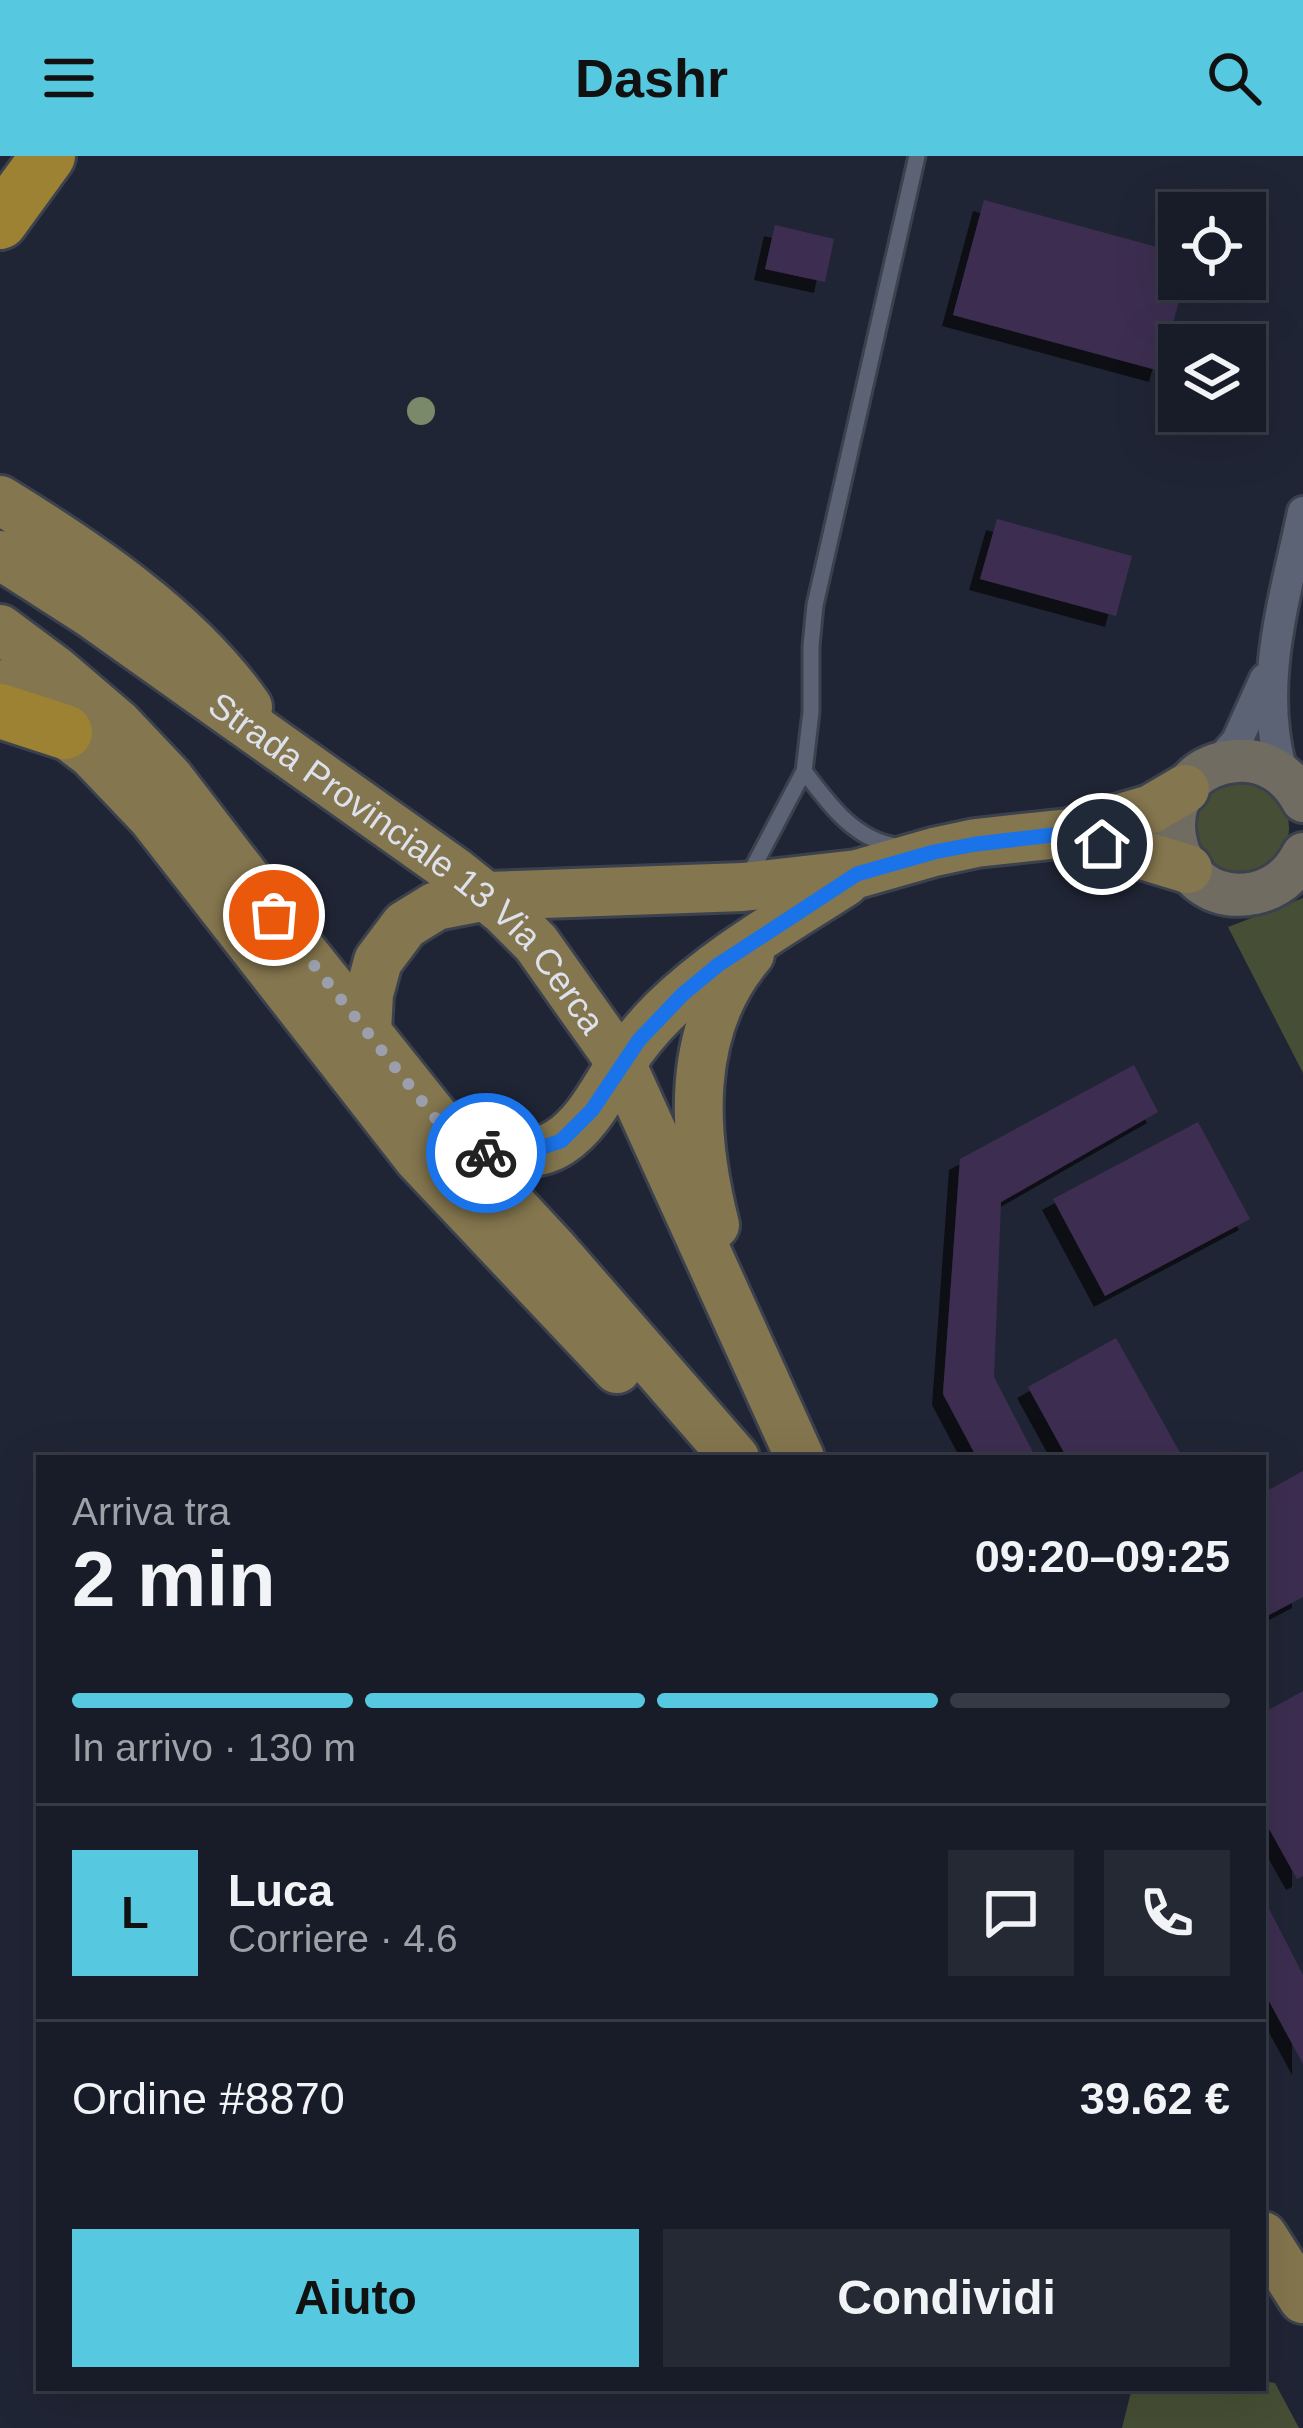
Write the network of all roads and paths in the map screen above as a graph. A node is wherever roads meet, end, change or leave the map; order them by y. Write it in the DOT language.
graph roads {
  1 [pos="48,156"];
  2 [pos="916,156"];
  3 [pos="0,222"];
  4 [pos="0,500"];
  5 [pos="1303,512"];
  6 [pos="0,555"];
  7 [pos="0,629"];
  8 [pos="1272,662"];
  9 [pos="0,684"];
  10 [pos="0,711"];
  11 [pos="64,732"];
  12 [pos="274,745"];
  13 [pos="804,771"];
  14 [pos="1200,777"];
  15 [pos="1295,788"];
  16 [pos="1070,833"];
  17 [pos="934,852"];
  18 [pos="1188,869"];
  19 [pos="1295,869"];
  20 [pos="857,874"];
  21 [pos="743,887"];
  22 [pos="487,896"];
  23 [pos="770,931"];
  24 [pos="367,1031"];
  25 [pos="621,1063"];
  26 [pos="460,1149"];
  27 [pos="761,1373"];
  28 [pos="699,1455"];
  29 [pos="732,1455"];
  30 [pos="799,1455"];
  31 [pos="1266,2241"];
  32 [pos="1303,2299"];
  1 -- 3 [label="highway"];
  2 -- 13 [label="lane"];
  4 -- 12 [label="main road"];
  5 -- 8 [label="street"];
  6 -- 12 [label="main road, Strada Provinciale 13 Via Cerca"];
  7 -- 24 [label="main road"];
  8 -- 14 [label="street"];
  8 -- 15 [label="street"];
  9 -- 11 [label="main road"];
  10 -- 11 [label="highway"];
  11 -- 28 [label="main road"];
  12 -- 22 [label="main road, Strada Provinciale 13 Via Cerca"];
  13 -- 17 [label="lane"];
  13 -- 21 [label="lane"];
  14 -- 15 [label="street"];
  14 -- 16 [label="main road"];
  14 -- 18 [label="street"];
  16 -- 17 [label="main road"];
  16 -- 18 [label="main road"];
  17 -- 20 [label="main road"];
  18 -- 19 [label="street"];
  20 -- 21 [label="main road"];
  20 -- 23 [label="main road"];
  21 -- 22 [label="main road"];
  22 -- 24 [label="main road"];
  22 -- 25 [label="main road, Strada Provinciale 13 Via Cerca"];
  23 -- 25 [label="main road"];
  23 -- 27 [label="main road"];
  24 -- 26 [label="main road"];
  25 -- 26 [label="main road"];
  25 -- 27 [label="main road, Strada Provinciale 13 Via Cerca"];
  26 -- 29 [label="main road"];
  27 -- 30 [label="main road, Strada Provinciale 13 Via Cerca"];
  31 -- 32 [label="main road"];
}
